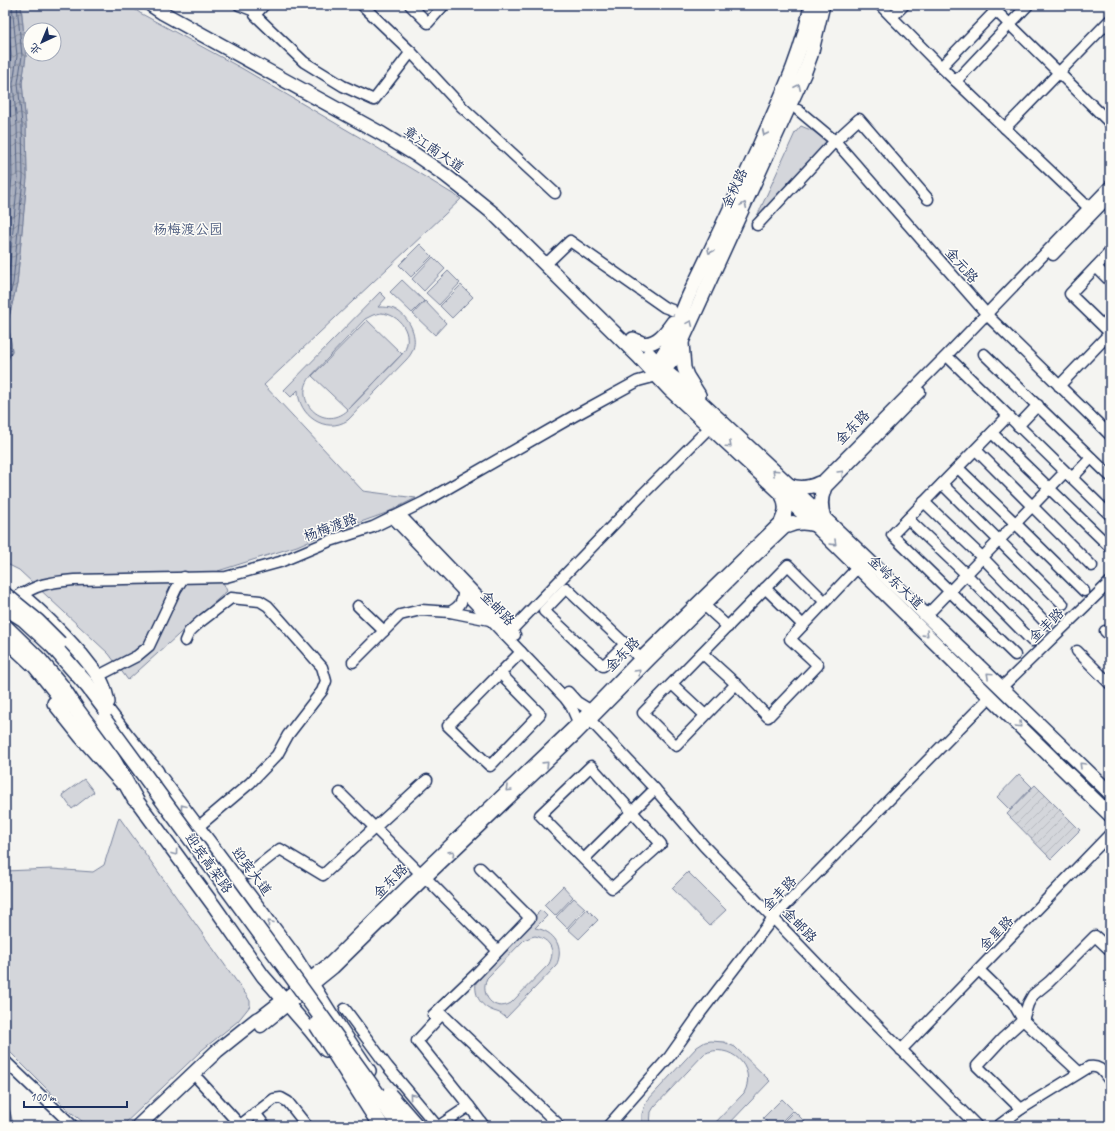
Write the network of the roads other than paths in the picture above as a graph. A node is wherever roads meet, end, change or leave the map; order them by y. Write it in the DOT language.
graph roads {
  1 [pos="151,5"];
  2 [pos="165,5"];
  3 [pos="239,5"];
  4 [pos="362,5"];
  5 [pos="410,5"];
  6 [pos="444,5"];
  7 [pos="811,5"];
  8 [pos="823,5"];
  9 [pos="880,5"];
  10 [pos="904,5"];
  11 [pos="1028,5"];
  12 [pos="257,7"];
  13 [pos="995,7"];
  14 [pos="892,17"];
  15 [pos="1110,20"];
  16 [pos="1010,24"];
  17 [pos="411,52"];
  18 [pos="941,67"];
  19 [pos="1059,73"];
  20 [pos="956,81"];
  21 [pos="798,110"];
  22 [pos="1110,123"];
  23 [pos="1005,128"];
  24 [pos="835,141"];
  25 [pos="447,172"];
  26 [pos="1110,186"];
  27 [pos="555,194"];
  28 [pos="1110,196"];
  29 [pos="928,199"];
  30 [pos="1088,208"];
  31 [pos="757,225"];
  32 [pos="1110,252"];
  33 [pos="548,262"];
  34 [pos="1096,267"];
  35 [pos="1110,281"];
  36 [pos="685,304"];
  37 [pos="672,310"];
  38 [pos="989,316"];
  39 [pos="1110,333"];
  40 [pos="633,339"];
  41 [pos="682,342"];
  42 [pos="984,354"];
  43 [pos="951,360"];
  44 [pos="657,370"];
  45 [pos="1059,386"];
  46 [pos="1038,406"];
  47 [pos="709,410"];
  48 [pos="1008,416"];
  49 [pos="1018,426"];
  50 [pos="709,428"];
  51 [pos="992,433"];
  52 [pos="1110,435"];
  53 [pos="976,450"];
  54 [pos="1091,458"];
  55 [pos="958,468"];
  56 [pos="1069,475"];
  57 [pos="1110,476"];
  58 [pos="942,484"];
  59 [pos="821,487"];
  60 [pos="784,488"];
  61 [pos="1049,489"];
  62 [pos="924,502"];
  63 [pos="803,506"];
  64 [pos="1032,506"];
  65 [pos="396,515"];
  66 [pos="1110,515"];
  67 [pos="908,518"];
  68 [pos="819,521"];
  69 [pos="785,523"];
  70 [pos="1016,523"];
  71 [pos="999,540"];
  72 [pos="1110,547"];
  73 [pos="982,557"];
  74 [pos="1092,566"];
  75 [pos="858,567"];
  76 [pos="966,574"];
  77 [pos="184,578"];
  78 [pos="1110,582"];
  79 [pos="765,588"];
  80 [pos="949,591"];
  81 [pos="1084,591"];
  82 [pos="463,592"];
  83 [pos="5,594"];
  84 [pos="21,595"];
  85 [pos="825,602"];
  86 [pos="1063,604"];
  87 [pos="358,606"];
  88 [pos="705,606"];
  89 [pos="5,608"];
  90 [pos="450,612"];
  91 [pos="926,616"];
  92 [pos="490,620"];
  93 [pos="5,621"];
  94 [pos="1047,624"];
  95 [pos="803,625"];
  96 [pos="5,627"];
  97 [pos="728,627"];
  98 [pos="384,630"];
  99 [pos="509,634"];
  100 [pos="5,639"];
  101 [pos="185,641"];
  102 [pos="1032,641"];
  103 [pos="625,644"];
  104 [pos="5,651"];
  105 [pos="1077,651"];
  106 [pos="521,652"];
  107 [pos="702,653"];
  108 [pos="47,654"];
  109 [pos="1015,655"];
  110 [pos="640,658"];
  111 [pos="353,662"];
  112 [pos="104,673"];
  113 [pos="500,674"];
  114 [pos="672,684"];
  115 [pos="736,684"];
  116 [pos="1110,684"];
  117 [pos="1002,688"];
  118 [pos="990,696"];
  119 [pos="108,702"];
  120 [pos="590,710"];
  121 [pos="705,715"];
  122 [pos="591,721"];
  123 [pos="101,722"];
  124 [pos="578,722"];
  125 [pos="156,772"];
  126 [pos="427,780"];
  127 [pos="655,789"];
  128 [pos="1110,792"];
  129 [pos="340,793"];
  130 [pos="135,799"];
  131 [pos="632,811"];
  132 [pos="1110,815"];
  133 [pos="198,827"];
  134 [pos="375,828"];
  135 [pos="1110,834"];
  136 [pos="584,859"];
  137 [pos="480,868"];
  138 [pos="248,874"];
  139 [pos="423,876"];
  140 [pos="773,918"];
  141 [pos="1110,950"];
  142 [pos="498,951"];
  143 [pos="979,970"];
  144 [pos="308,985"];
  145 [pos="286,1002"];
  146 [pos="345,1009"];
  147 [pos="433,1015"];
  148 [pos="1023,1020"];
  149 [pos="259,1023"];
  150 [pos="901,1050"];
  151 [pos="5,1061"];
  152 [pos="1079,1072"];
  153 [pos="199,1080"];
  154 [pos="1110,1080"];
  155 [pos="469,1106"];
  156 [pos="1022,1109"];
  157 [pos="255,1113"];
  158 [pos="381,1125"];
  159 [pos="72,1126"];
  160 [pos="138,1126"];
  161 [pos="151,1126"];
  162 [pos="240,1126"];
  163 [pos="265,1126"];
  164 [pos="307,1126"];
  165 [pos="400,1126"];
  166 [pos="409,1126"];
  167 [pos="416,1126"];
  168 [pos="438,1126"];
  169 [pos="484,1126"];
  170 [pos="555,1126"];
  171 [pos="608,1126"];
  172 [pos="977,1126"];
  173 [pos="998,1126"];
  1 -- 25 [label="main road, 章江南大道"];
  2 -- 25 [label="main road, 章江南大道"];
  3 -- 12 [label="street"];
  4 -- 17 [label="street"];
  5 -- 6 [label="street"];
  7 -- 36 [label="main road, 金秋路, one-way"];
  41 -- 8 [label="main road, 金秋路, one-way"];
  9 -- 14 [label="street"];
  10 -- 14 [label="street"];
  11 -- 16 [label="street"];
  12 -- 17 [label="street"];
  13 -- 16 [label="street"];
  13 -- 18 [label="street"];
  14 -- 18 [label="street"];
  15 -- 19 [label="street"];
  16 -- 19 [label="street"];
  16 -- 20 [label="street"];
  17 -- 27 [label="street"];
  18 -- 20 [label="street"];
  19 -- 22 [label="street"];
  19 -- 23 [label="street"];
  20 -- 23 [label="street"];
  21 -- 24 [label="street, 金元路"];
  23 -- 30 [label="street"];
  24 -- 29 [label="street"];
  24 -- 31 [label="street"];
  24 -- 38 [label="street, 金元路"];
  25 -- 33 [label="main road, 章江南大道"];
  26 -- 30 [label="street, 金东路"];
  28 -- 38 [label="street, 金东路"];
  30 -- 38 [label="street, 金东路"];
  32 -- 34 [label="street"];
  33 -- 37 [label="street"];
  33 -- 40 [label="main road, 章江南大道"];
  33 -- 44 [label="main road, 章江南大道"];
  34 -- 35 [label="street"];
  34 -- 39 [label="street"];
  36 -- 40 [label="main road"];
  36 -- 44 [label="main road, 金秋路"];
  38 -- 43 [label="street, 金东路"];
  38 -- 45 [label="street, 金元路"];
  38 -- 59 [label="street, 金东路"];
  39 -- 45 [label="street"];
  40 -- 44 [label="main road, 章江南大道"];
  41 -- 44 [label="main road, 金秋路"];
  41 -- 47 [label="main road"];
  42 -- 46 [label="street"];
  43 -- 48 [label="street"];
  59 -- 43 [label="street, 金东路, one-way"];
  44 -- 47 [label="main road, 金岭东大道"];
  44 -- 50 [label="main road, 金岭东大道"];
  44 -- 65 [label="street, 杨梅渡路"];
  45 -- 52 [label="street, 金元路"];
  46 -- 49 [label="street"];
  46 -- 54 [label="street"];
  60 -- 47 [label="main road, 金岭东大道, one-way"];
  48 -- 49 [label="street"];
  48 -- 51 [label="street"];
  49 -- 56 [label="street"];
  50 -- 60 [label="main road, 金岭东大道, one-way"];
  50 -- 99 [label="street"];
  51 -- 53 [label="street"];
  51 -- 61 [label="street"];
  53 -- 55 [label="street"];
  53 -- 64 [label="street"];
  54 -- 56 [label="street"];
  54 -- 57 [label="street"];
  55 -- 58 [label="street"];
  55 -- 70 [label="street"];
  56 -- 61 [label="street"];
  56 -- 66 [label="street"];
  58 -- 62 [label="street"];
  58 -- 71 [label="street"];
  59 -- 60 [label="main road"];
  59 -- 63 [label="street, 金东路"];
  59 -- 68 [label="main road"];
  60 -- 63 [label="main road, 金岭东大道"];
  60 -- 69 [label="main road"];
  61 -- 64 [label="street"];
  61 -- 72 [label="street"];
  62 -- 67 [label="street"];
  62 -- 73 [label="street"];
  63 -- 68 [label="main road, 金岭东大道"];
  63 -- 69 [label="street, 金东路"];
  64 -- 70 [label="street"];
  64 -- 74 [label="street"];
  65 -- 77 [label="street, 杨梅渡路"];
  65 -- 82 [label="street, 金邮路"];
  65 -- 99 [label="street, 金邮路"];
  67 -- 76 [label="street"];
  67 -- 80 [label="street"];
  68 -- 69 [label="main road"];
  68 -- 75 [label="main road, 金岭东大道, one-way"];
  68 -- 91 [label="main road, 金岭东大道"];
  69 -- 88 [label="street, 金东路"];
  69 -- 110 [label="street, 金东路"];
  70 -- 71 [label="street"];
  70 -- 81 [label="street"];
  71 -- 73 [label="street"];
  71 -- 86 [label="street"];
  73 -- 76 [label="street"];
  73 -- 94 [label="street"];
  75 -- 85 [label="street"];
  75 -- 118 [label="main road, 金岭东大道, one-way"];
  76 -- 80 [label="street"];
  76 -- 102 [label="street"];
  77 -- 84 [label="street, 杨梅渡路"];
  77 -- 112 [label="street"];
  78 -- 117 [label="street, 金丰路"];
  79 -- 85 [label="street"];
  79 -- 95 [label="street"];
  79 -- 97 [label="street"];
  80 -- 91 [label="street"];
  80 -- 109 [label="street"];
  82 -- 90 [label="street"];
  82 -- 92 [label="street, 金邮路"];
  83 -- 108 [label="main road, bridge"];
  84 -- 89 [label="street, 杨梅渡路"];
  84 -- 119 [label="main road"];
  85 -- 95 [label="street"];
  87 -- 98 [label="street"];
  88 -- 97 [label="street"];
  122 -- 88 [label="street, 金东路, one-way"];
  89 -- 108 [label="highway, bridge"];
  90 -- 92 [label="street"];
  90 -- 98 [label="street"];
  117 -- 91 [label="main road, 金岭东大道, one-way"];
  92 -- 99 [label="street, 金邮路"];
  93 -- 108 [label="highway, 迎宾高架路"];
  95 -- 115 [label="street"];
  96 -- 108 [label="highway"];
  97 -- 107 [label="street"];
  98 -- 111 [label="street"];
  99 -- 106 [label="street, 金邮路"];
  99 -- 120 [label="street, 金邮路"];
  100 -- 108 [label="main road"];
  101 -- 133 [label="street"];
  103 -- 103 [label="street"];
  103 -- 110 [label="street"];
  104 -- 130 [label="main road"];
  105 -- 116 [label="street"];
  106 -- 113 [label="street"];
  106 -- 124 [label="street, 金邮路"];
  107 -- 114 [label="street"];
  107 -- 115 [label="street"];
  108 -- 119 [label="main road, 迎宾大道"];
  108 -- 123 [label="highway, 迎宾高架路"];
  108 -- 125 [label="highway"];
  108 -- 130 [label="highway"];
  110 -- 120 [label="street, 金东路"];
  113 -- 113 [label="street"];
  114 -- 121 [label="street"];
  114 -- 121 [label="street"];
  115 -- 121 [label="street"];
  128 -- 117 [label="main road, 金岭东大道, one-way"];
  118 -- 132 [label="main road, 金岭东大道, one-way"];
  118 -- 140 [label="street, 金丰路"];
  119 -- 125 [label="main road, 迎宾大道"];
  120 -- 124 [label="street, 金东路"];
  122 -- 127 [label="street, 金邮路"];
  139 -- 122 [label="street, 金东路, one-way"];
  123 -- 144 [label="highway, 迎宾高架路, bridge"];
  123 -- 158 [label="highway, 迎宾高架路, bridge"];
  124 -- 139 [label="street, 金东路, one-way"];
  133 -- 125 [label="main road, 迎宾大道, one-way"];
  126 -- 134 [label="street"];
  127 -- 131 [label="street"];
  127 -- 140 [label="street, 金邮路"];
  129 -- 134 [label="street"];
  130 -- 145 [label="main road, one-way"];
  131 -- 136 [label="street"];
  131 -- 136 [label="street"];
  131 -- 136 [label="street"];
  144 -- 133 [label="main road, 迎宾大道, one-way"];
  134 -- 138 [label="street"];
  134 -- 139 [label="street"];
  135 -- 143 [label="street, 金星路"];
  137 -- 142 [label="street"];
  139 -- 142 [label="street"];
  139 -- 144 [label="street, 金东路"];
  140 -- 150 [label="street, 金邮路"];
  140 -- 171 [label="street, 金丰路"];
  141 -- 148 [label="street"];
  142 -- 147 [label="street"];
  143 -- 148 [label="street"];
  143 -- 150 [label="street, 金星路"];
  144 -- 145 [label="street, 金东路"];
  144 -- 165 [label="highway, 迎宾高架路, bridge"];
  144 -- 166 [label="main road, 迎宾大道"];
  144 -- 167 [label="highway, bridge"];
  145 -- 149 [label="street, 金东路"];
  145 -- 158 [label="main road"];
  168 -- 146 [label="street, one-way"];
  148 -- 152 [label="street"];
  148 -- 156 [label="street"];
  149 -- 153 [label="main road, 金东路"];
  149 -- 160 [label="main road, 金东路"];
  150 -- 172 [label="street, 金邮路"];
  151 -- 159 [label="street"];
  152 -- 154 [label="street"];
  152 -- 156 [label="street"];
  153 -- 161 [label="main road, 金东路"];
  153 -- 162 [label="street"];
  155 -- 168 [label="street"];
  155 -- 169 [label="street"];
  155 -- 170 [label="street"];
  156 -- 173 [label="street"];
  157 -- 162 [label="street"];
  157 -- 163 [label="street"];
  157 -- 164 [label="street"];
}
